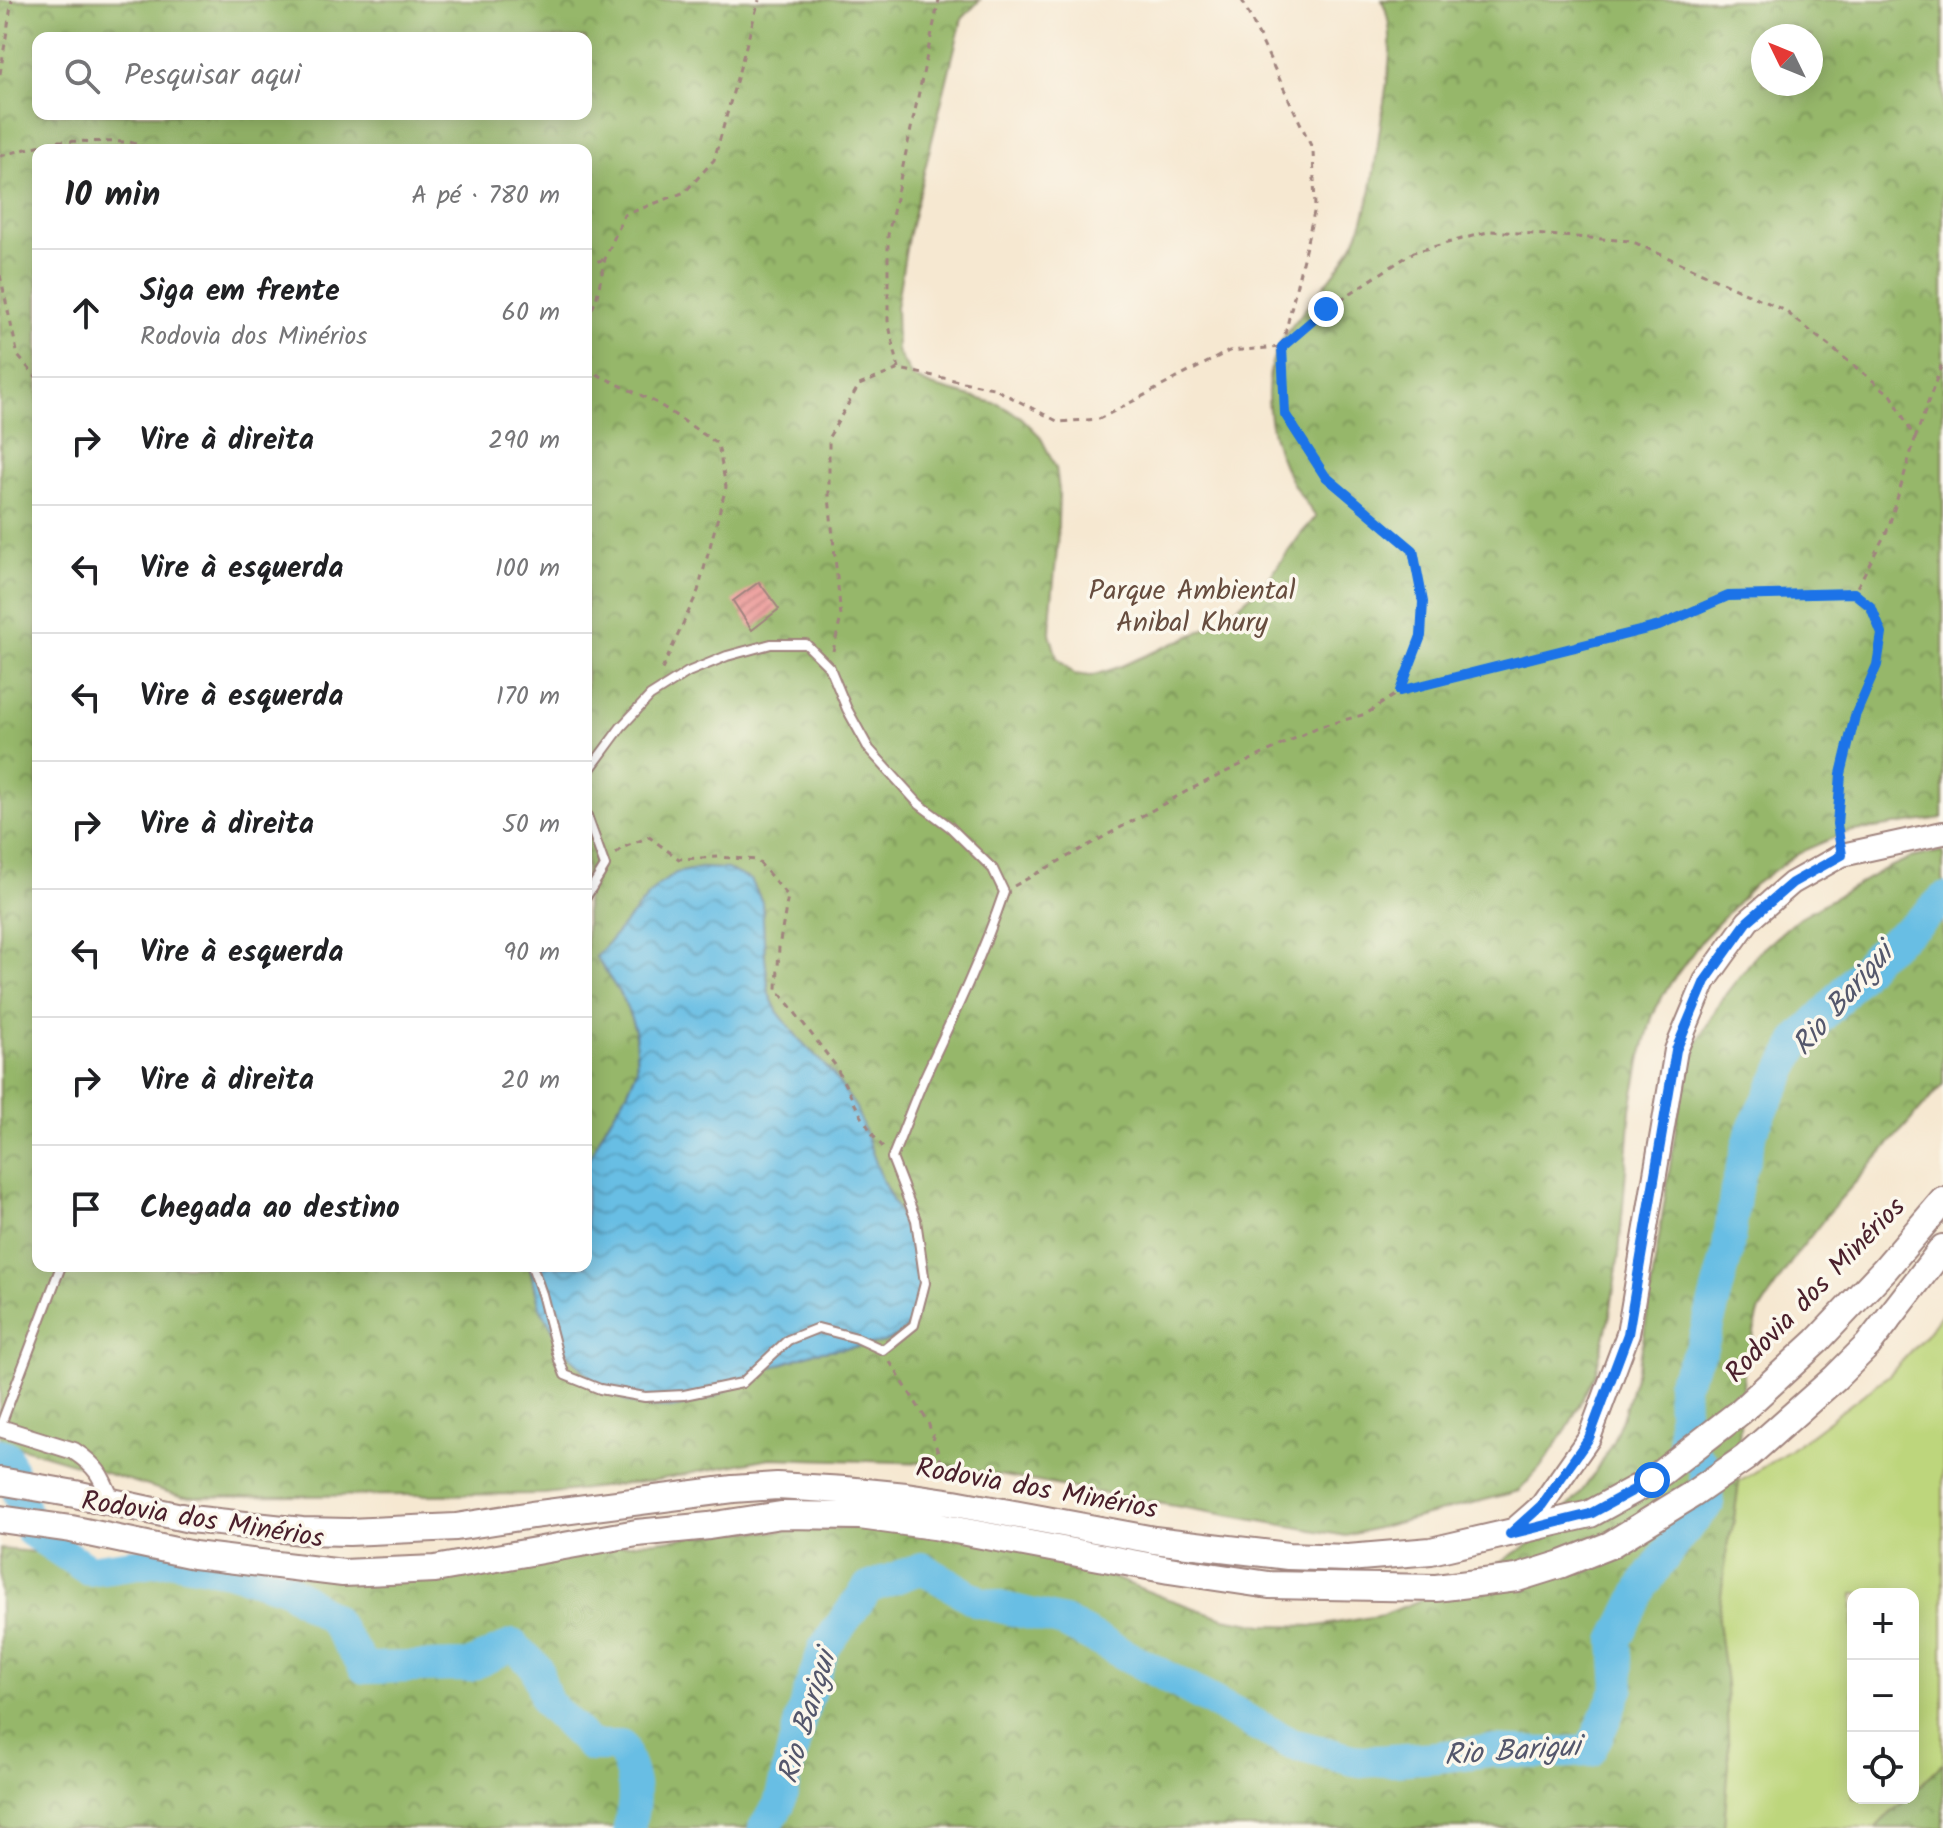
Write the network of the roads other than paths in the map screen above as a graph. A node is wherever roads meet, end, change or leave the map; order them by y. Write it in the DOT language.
graph roads {
  1 [pos="592,766"];
  2 [pos="592,830"];
  3 [pos="1943,833"];
  4 [pos="592,887"];
  5 [pos="1943,1201"];
  6 [pos="1943,1248"];
  7 [pos="59,1272"];
  8 [pos="534,1272"];
  9 [pos="0,1428"];
  10 [pos="0,1481"];
  11 [pos="112,1502"];
  12 [pos="0,1519"];
  13 [pos="1510,1534"];
  1 -- 8 [label="lane"];
  2 -- 4 [label="lane"];
  3 -- 13 [label="main road"];
  5 -- 13 [label="main road, Rodovia dos Minérios"];
  6 -- 12 [label="main road, Rodovia dos Minérios"];
  7 -- 9 [label="lane"];
  9 -- 11 [label="street"];
  10 -- 11 [label="main road, Rodovia dos Minérios"];
  11 -- 13 [label="main road, Rodovia dos Minérios"];
}
